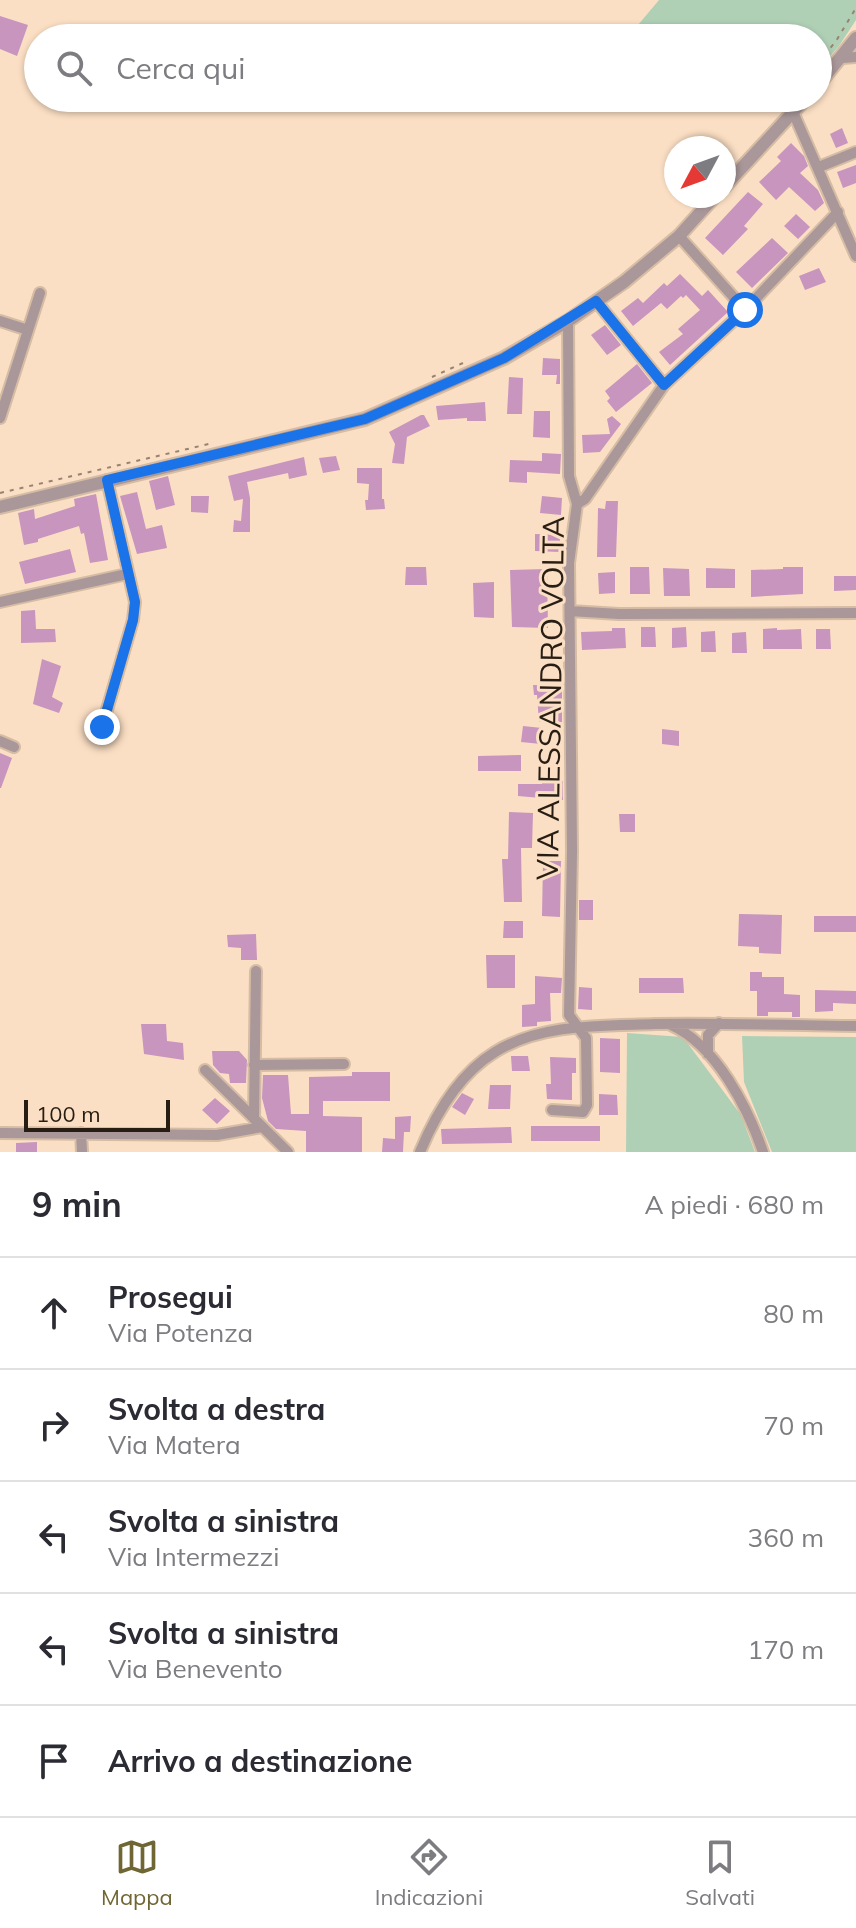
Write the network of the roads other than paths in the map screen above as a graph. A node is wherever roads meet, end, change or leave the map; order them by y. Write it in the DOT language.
graph roads {
  1 [pos="856,38"];
  2 [pos="856,57"];
  3 [pos="842,58"];
  4 [pos="832,69"];
  5 [pos="793,112"];
  6 [pos="856,152"];
  7 [pos="819,167"];
  8 [pos="736,174"];
  9 [pos="704,208"];
  10 [pos="838,212"];
  11 [pos="679,236"];
  12 [pos="856,256"];
  13 [pos="40,293"];
  14 [pos="596,301"];
  15 [pos="745,310"];
  16 [pos="0,321"];
  17 [pos="568,321"];
  18 [pos="28,330"];
  19 [pos="664,385"];
  20 [pos="0,418"];
  21 [pos="107,480"];
  22 [pos="577,504"];
  23 [pos="0,507"];
  24 [pos="127,574"];
  25 [pos="0,602"];
  26 [pos="570,611"];
  27 [pos="856,613"];
  28 [pos="102,727"];
  29 [pos="0,741"];
  30 [pos="14,747"];
  31 [pos="256,971"];
  32 [pos="701,1023"];
  33 [pos="719,1023"];
  34 [pos="670,1024"];
  35 [pos="576,1026"];
  36 [pos="856,1026"];
  37 [pos="708,1035"];
  38 [pos="695,1040"];
  39 [pos="708,1054"];
  40 [pos="344,1064"];
  41 [pos="254,1065"];
  42 [pos="205,1070"];
  43 [pos="552,1110"];
  44 [pos="258,1123"];
  45 [pos="0,1133"];
  46 [pos="81,1133"];
  47 [pos="82,1152"];
  48 [pos="288,1152"];
  49 [pos="420,1152"];
  50 [pos="763,1152"];
  1 -- 3 [label="street"];
  2 -- 3 [label="street"];
  3 -- 4 [label="street"];
  5 -- 7 [label="street"];
  5 -- 8 [label="street"];
  6 -- 7 [label="street"];
  7 -- 10 [label="street"];
  9 -- 11 [label="street"];
  10 -- 12 [label="street"];
  10 -- 15 [label="street"];
  11 -- 14 [label="street"];
  11 -- 15 [label="street"];
  13 -- 18 [label="street"];
  14 -- 17 [label="street"];
  14 -- 19 [label="street"];
  15 -- 19 [label="street"];
  16 -- 18 [label="street"];
  17 -- 21 [label="street"];
  17 -- 22 [label="street, VIA ALESSANDRO VOLTA"];
  18 -- 20 [label="street"];
  19 -- 22 [label="street"];
  21 -- 23 [label="street"];
  21 -- 24 [label="street"];
  22 -- 26 [label="street, VIA ALESSANDRO VOLTA"];
  24 -- 25 [label="street"];
  24 -- 28 [label="street"];
  26 -- 27 [label="street"];
  26 -- 35 [label="street, VIA ALESSANDRO VOLTA"];
  29 -- 30 [label="street"];
  31 -- 41 [label="street"];
  32 -- 33 [label="street"];
  32 -- 34 [label="street"];
  32 -- 37 [label="street"];
  32 -- 38 [label="street"];
  33 -- 36 [label="street"];
  33 -- 37 [label="street"];
  34 -- 35 [label="street"];
  34 -- 38 [label="street"];
  35 -- 43 [label="street, VIA ALESSANDRO VOLTA"];
  35 -- 49 [label="street"];
  37 -- 39 [label="street"];
  38 -- 39 [label="street"];
  39 -- 50 [label="street"];
  40 -- 41 [label="street"];
  41 -- 44 [label="street"];
  42 -- 44 [label="street"];
  44 -- 46 [label="street"];
  44 -- 48 [label="street"];
  45 -- 46 [label="street"];
  46 -- 47 [label="street"];
}
